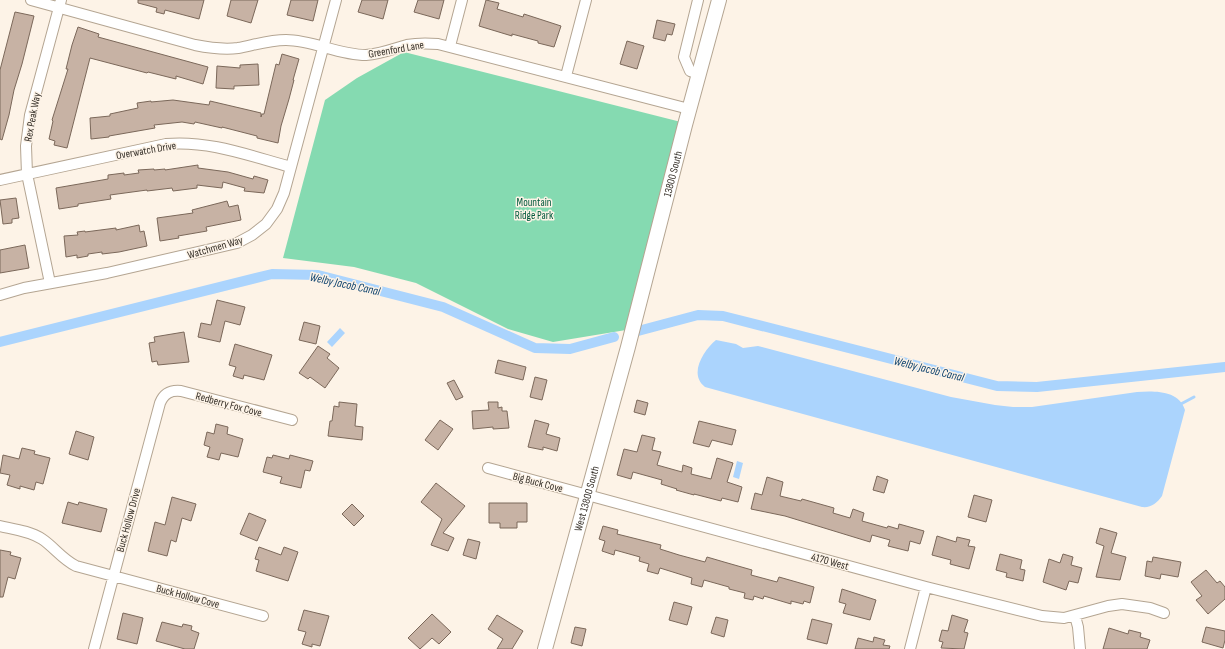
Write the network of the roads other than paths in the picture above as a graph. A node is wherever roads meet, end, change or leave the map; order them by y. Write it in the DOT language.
graph roads {
  1 [pos="31,0"];
  2 [pos="336,0"];
  3 [pos="462,0"];
  4 [pos="586,0"];
  5 [pos="698,0"];
  6 [pos="719,0"];
  7 [pos="60,4"];
  8 [pos="324,46"];
  9 [pos="450,46"];
  10 [pos="699,74"];
  11 [pos="566,76"];
  12 [pos="689,109"];
  13 [pos="292,167"];
  14 [pos="27,174"];
  15 [pos="0,180"];
  16 [pos="50,283"];
  17 [pos="0,295"];
  18 [pos="628,347"];
  19 [pos="166,393"];
  20 [pos="292,420"];
  21 [pos="488,468"];
  22 [pos="587,495"];
  23 [pos="0,526"];
  24 [pos="114,576"];
  25 [pos="926,586"];
  26 [pos="1164,613"];
  27 [pos="263,616"];
  28 [pos="1075,616"];
  29 [pos="94,649"];
  30 [pos="545,649"];
  31 [pos="910,649"];
  32 [pos="1080,649"];
  1 -- 7 [label="street, Greenford Lane"];
  2 -- 8 [label="street, Watchmen Way"];
  3 -- 9 [label="street"];
  4 -- 11 [label="street"];
  5 -- 10 [label="street"];
  6 -- 10 [label="street, 13800 South"];
  7 -- 8 [label="street, Greenford Lane"];
  7 -- 14 [label="street, Rex Peak Way"];
  8 -- 9 [label="street, Greenford Lane"];
  8 -- 13 [label="street, Watchmen Way"];
  9 -- 11 [label="street, Greenford Lane"];
  10 -- 12 [label="street, 13800 South"];
  11 -- 12 [label="street, Greenford Lane"];
  12 -- 18 [label="street, 13800 South"];
  13 -- 14 [label="street, Overwatch Drive"];
  13 -- 16 [label="street, Watchmen Way"];
  14 -- 15 [label="street, Overwatch Drive"];
  14 -- 16 [label="street, Rex Peak Way"];
  16 -- 17 [label="street, Watchmen Way"];
  18 -- 22 [label="street, West 13800 South"];
  19 -- 20 [label="street, Redberry Fox Cove"];
  19 -- 24 [label="street, Buck Hollow Drive"];
  21 -- 22 [label="street, Big Buck Cove"];
  22 -- 25 [label="street, 4170 West"];
  22 -- 30 [label="street, West 13800 South"];
  23 -- 24 [label="street, Buck Hollow Cove"];
  24 -- 27 [label="street, Buck Hollow Cove"];
  24 -- 29 [label="street, Buck Hollow Drive"];
  25 -- 28 [label="street, 4170 West"];
  25 -- 31 [label="street"];
  26 -- 28 [label="street, 4170 West"];
  28 -- 32 [label="street"];
}
